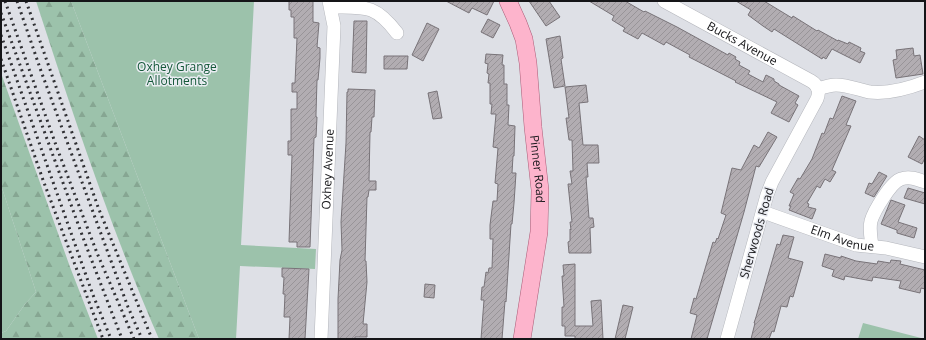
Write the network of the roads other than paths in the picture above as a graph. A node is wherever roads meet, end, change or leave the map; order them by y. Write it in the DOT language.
graph roads {
  1 [pos="508,1"];
  2 [pos="664,1"];
  3 [pos="330,4"];
  4 [pos="397,33"];
  5 [pos="925,82"];
  6 [pos="818,89"];
  7 [pos="925,182"];
  8 [pos="763,212"];
  9 [pos="872,246"];
  10 [pos="925,257"];
  11 [pos="321,339"];
  12 [pos="522,339"];
  13 [pos="727,339"];
  1 -- 12 [label="main road, Pinner Road"];
  2 -- 6 [label="street, Bucks Avenue"];
  3 -- 4 [label="street"];
  3 -- 11 [label="street, Oxhey Avenue"];
  5 -- 6 [label="street"];
  6 -- 8 [label="street, Sherwoods Road"];
  7 -- 9 [label="street"];
  8 -- 9 [label="street, Elm Avenue"];
  8 -- 13 [label="street, Sherwoods Road"];
  9 -- 10 [label="street, Elm Avenue"];
}
